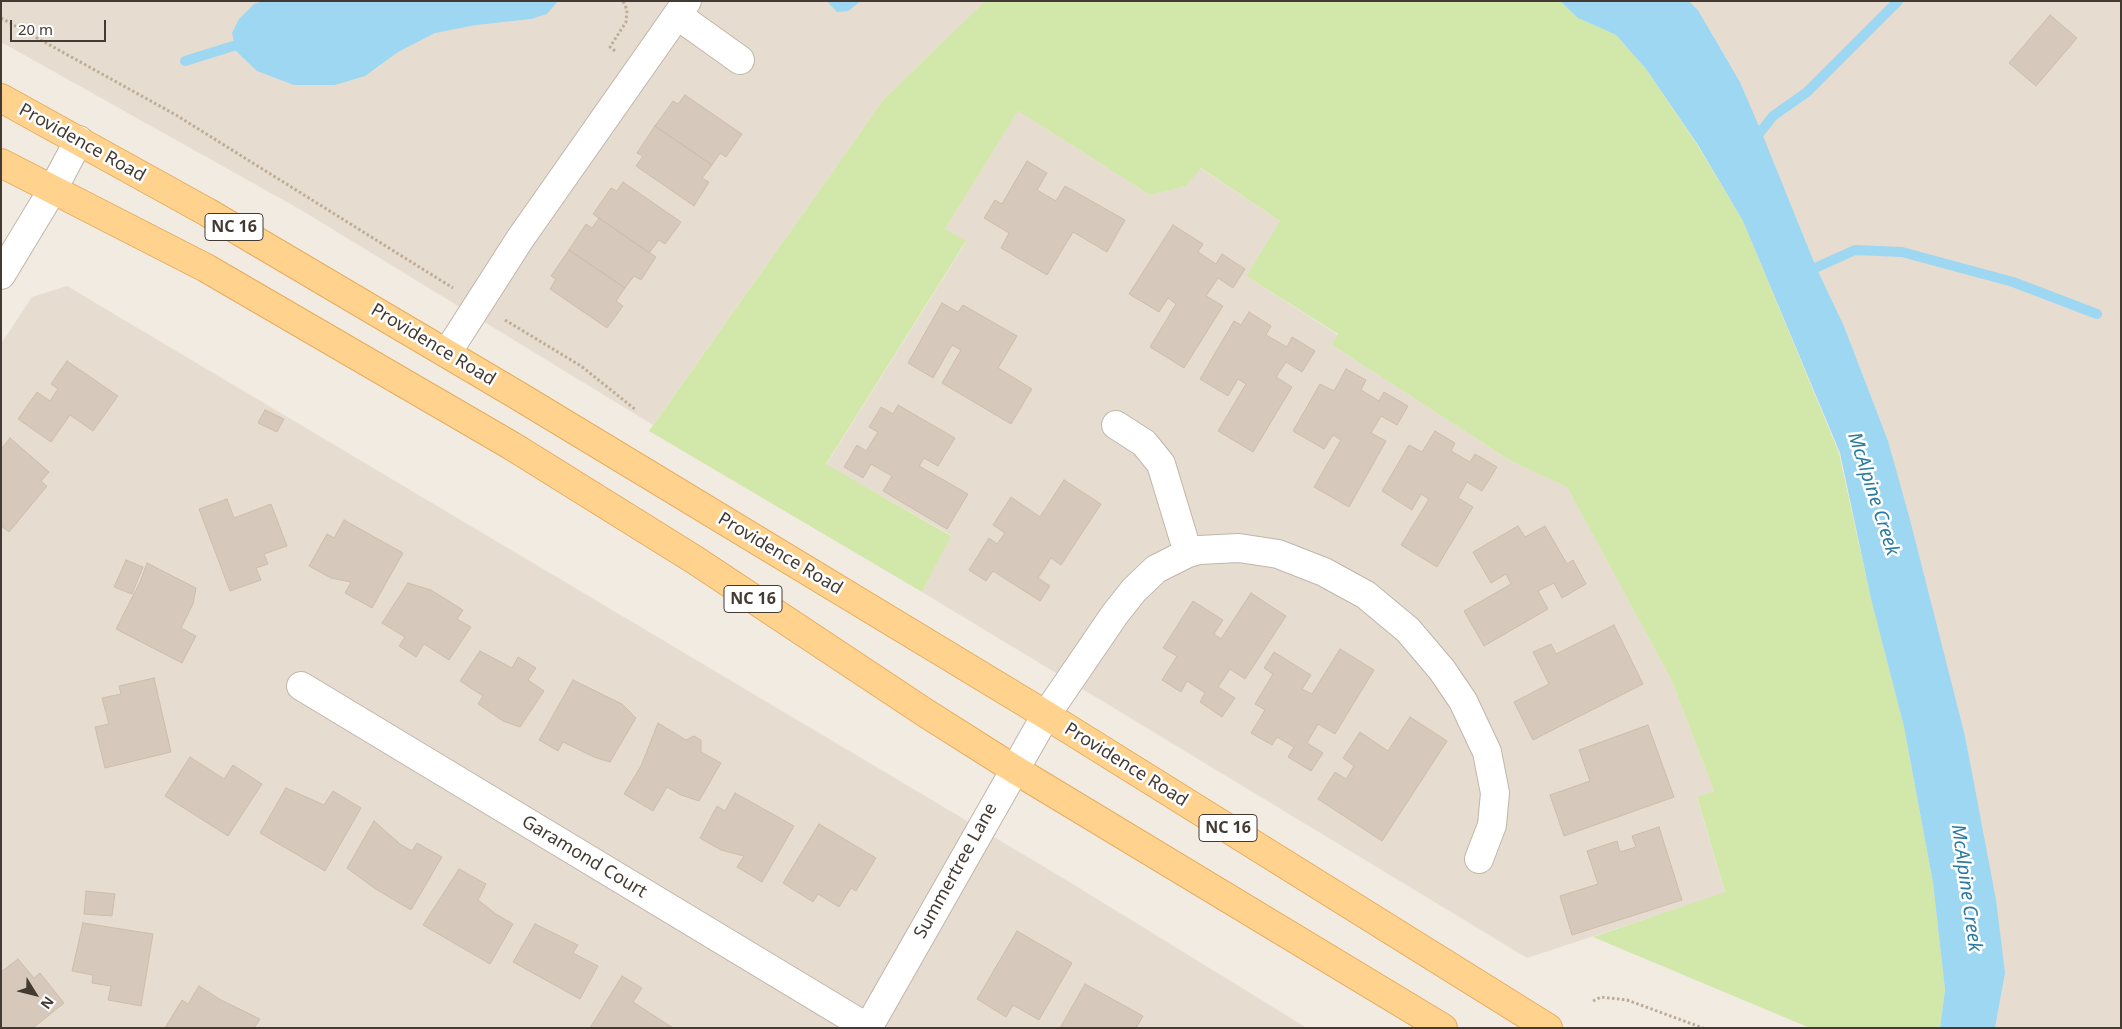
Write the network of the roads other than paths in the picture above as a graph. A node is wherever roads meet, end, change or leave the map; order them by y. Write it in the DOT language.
graph roads {
  1 [pos="682,8"];
  2 [pos="740,60"];
  3 [pos="1,98"];
  4 [pos="79,140"];
  5 [pos="1,163"];
  6 [pos="53,189"];
  7 [pos="1,275"];
  8 [pos="447,353"];
  9 [pos="1116,425"];
  10 [pos="1188,553"];
  11 [pos="301,686"];
  12 [pos="1046,715"];
  13 [pos="1014,769"];
  14 [pos="1479,859"];
  15 [pos="868,1028"];
  16 [pos="1443,1028"];
  17 [pos="1548,1028"];
  1 -- 2 [label="street"];
  1 -- 8 [label="street"];
  3 -- 4 [label="main road, Providence Road / NC 16"];
  4 -- 6 [label="street"];
  4 -- 8 [label="main road, Providence Road / NC 16"];
  5 -- 6 [label="main road, NC 16"];
  6 -- 7 [label="street"];
  6 -- 13 [label="main road, NC 16"];
  8 -- 12 [label="main road, Providence Road / NC 16"];
  9 -- 10 [label="street"];
  10 -- 12 [label="street, Summertree Lane"];
  10 -- 14 [label="street, Summertree Lane"];
  11 -- 15 [label="street, Garamond Court"];
  12 -- 13 [label="street, Summertree Lane"];
  12 -- 17 [label="main road, Providence Road / NC 16"];
  13 -- 15 [label="street, Summertree Lane"];
  13 -- 16 [label="main road, NC 16"];
}
